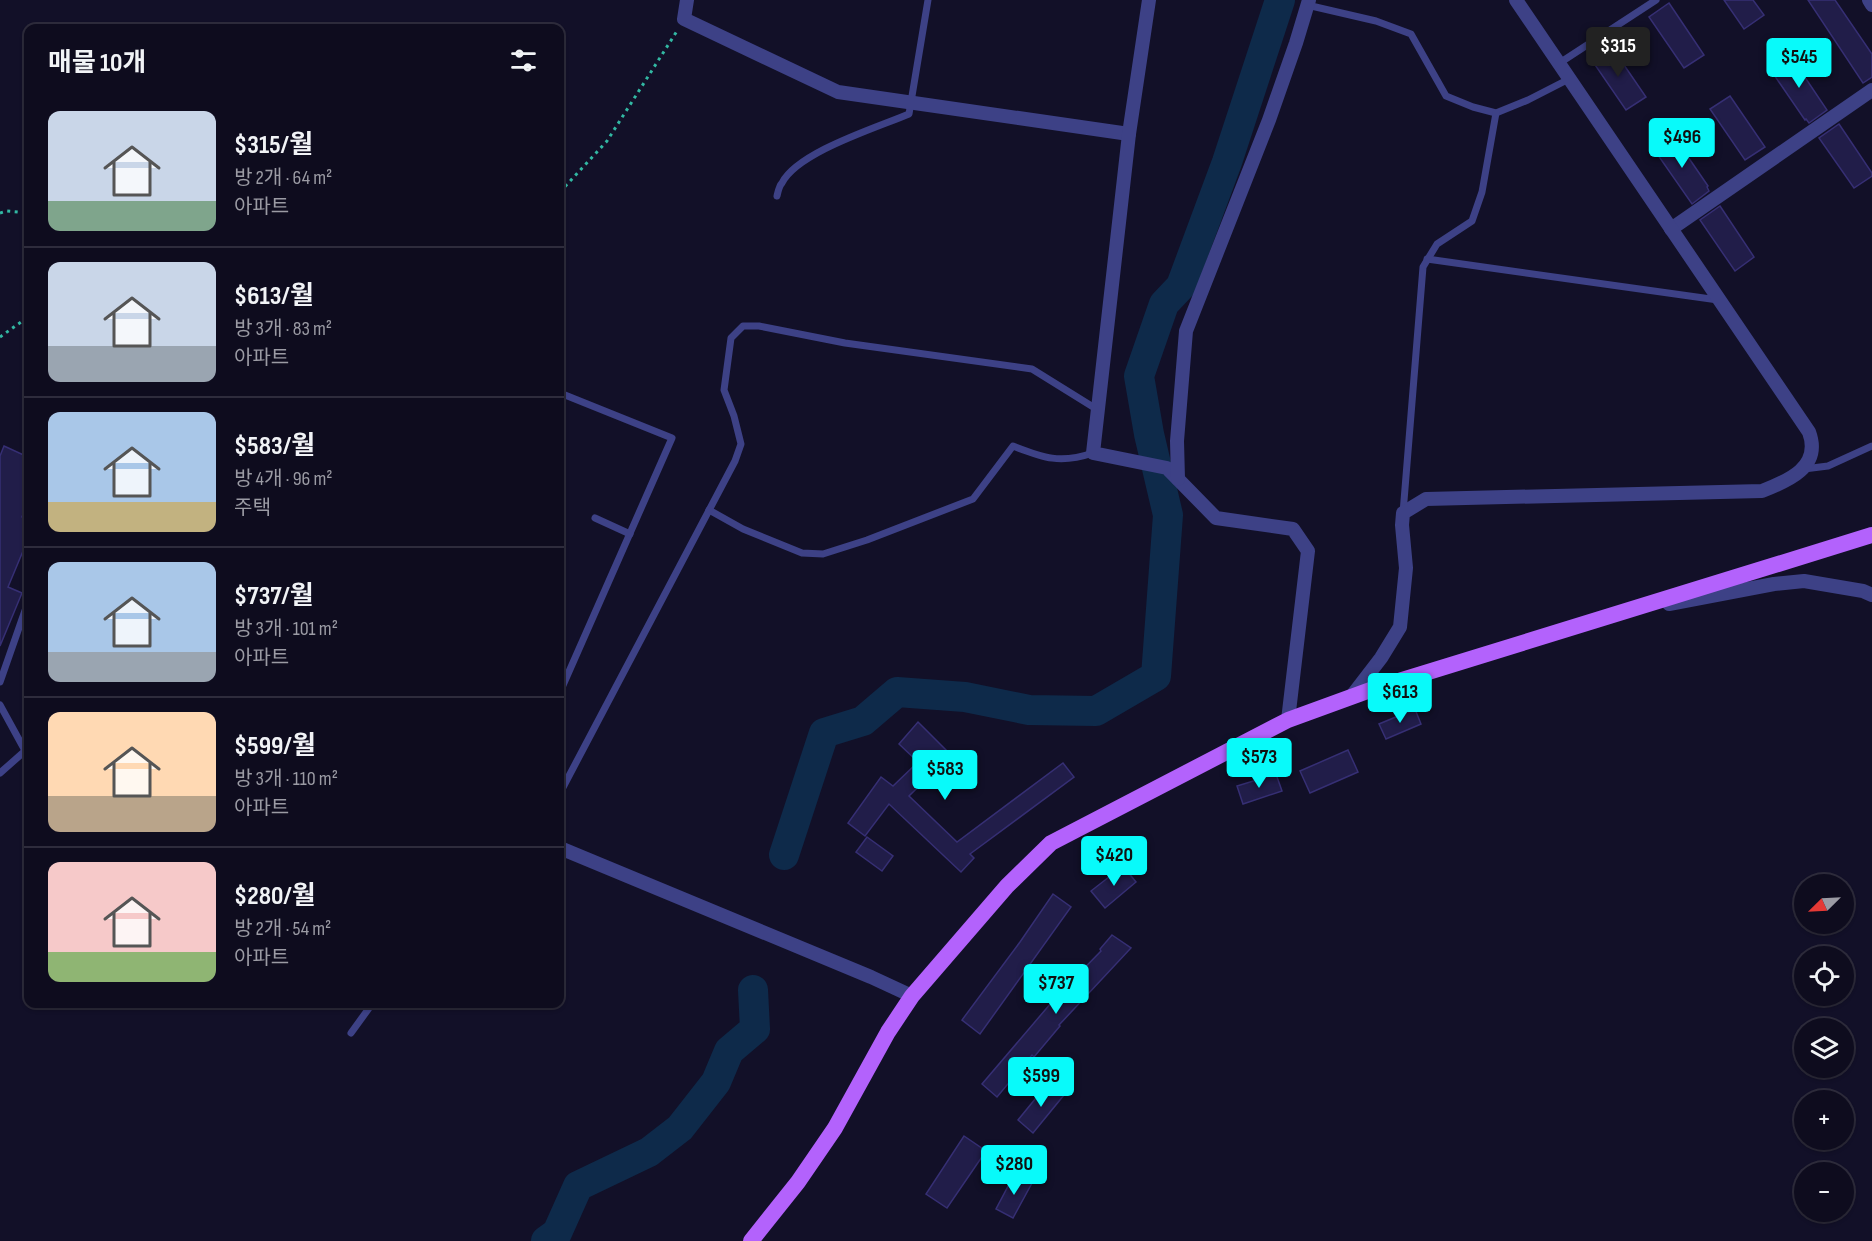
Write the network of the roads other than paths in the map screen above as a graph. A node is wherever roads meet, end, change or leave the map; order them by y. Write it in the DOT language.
graph roads {
  1 [pos="687,0"];
  2 [pos="928,0"];
  3 [pos="1149,0"];
  4 [pos="1516,0"];
  5 [pos="1656,0"];
  6 [pos="1869,0"];
  7 [pos="1308,3"];
  8 [pos="1872,5"];
  9 [pos="1558,64"];
  10 [pos="1569,79"];
  11 [pos="1872,90"];
  12 [pos="912,103"];
  13 [pos="1496,113"];
  14 [pos="1129,134"];
  15 [pos="777,196"];
  16 [pos="1671,229"];
  17 [pos="1427,259"];
  18 [pos="1720,301"];
  19 [pos="564,395"];
  20 [pos="1098,410"];
  21 [pos="1872,446"];
  22 [pos="1093,453"];
  23 [pos="1804,469"];
  24 [pos="1178,479"];
  25 [pos="709,510"];
  26 [pos="1403,513"];
  27 [pos="595,518"];
  28 [pos="630,534"];
  29 [pos="1872,535"];
  30 [pos="1872,595"];
  31 [pos="24,613"];
  32 [pos="1626,613"];
  33 [pos="0,682"];
  34 [pos="564,683"];
  35 [pos="1351,697"];
  36 [pos="0,705"];
  37 [pos="1288,720"];
  38 [pos="24,749"];
  39 [pos="24,756"];
  40 [pos="0,773"];
  41 [pos="564,785"];
  42 [pos="564,850"];
  43 [pos="912,996"];
  44 [pos="369,1008"];
  45 [pos="351,1033"];
  46 [pos="751,1241"];
  1 -- 12 [label="street"];
  2 -- 12 [label="lane"];
  3 -- 14 [label="street"];
  4 -- 9 [label="street"];
  5 -- 9 [label="lane"];
  6 -- 8 [label="street"];
  7 -- 13 [label="lane"];
  7 -- 24 [label="street"];
  9 -- 10 [label="street"];
  10 -- 13 [label="lane"];
  10 -- 16 [label="street"];
  11 -- 16 [label="street"];
  12 -- 14 [label="street"];
  12 -- 15 [label="lane"];
  13 -- 17 [label="lane"];
  14 -- 20 [label="street"];
  16 -- 18 [label="street"];
  17 -- 18 [label="lane"];
  17 -- 26 [label="lane"];
  18 -- 23 [label="street"];
  19 -- 28 [label="lane"];
  20 -- 22 [label="street"];
  20 -- 25 [label="lane"];
  21 -- 23 [label="lane"];
  22 -- 24 [label="street"];
  22 -- 25 [label="lane"];
  23 -- 26 [label="street"];
  24 -- 37 [label="street"];
  25 -- 41 [label="lane"];
  26 -- 35 [label="street"];
  27 -- 28 [label="lane"];
  28 -- 34 [label="lane"];
  29 -- 32 [label="main road"];
  30 -- 32 [label="street"];
  31 -- 33 [label="lane"];
  32 -- 35 [label="main road"];
  35 -- 37 [label="main road"];
  36 -- 38 [label="lane"];
  37 -- 43 [label="main road"];
  39 -- 40 [label="lane"];
  42 -- 43 [label="street"];
  43 -- 46 [label="main road"];
  44 -- 45 [label="lane"];
}
